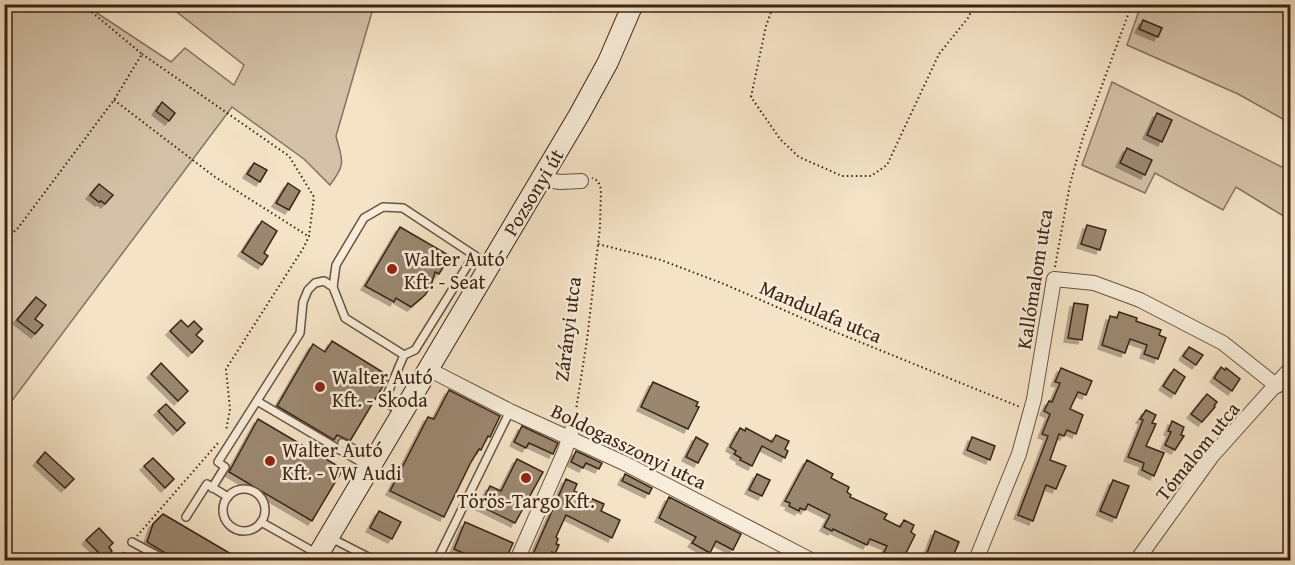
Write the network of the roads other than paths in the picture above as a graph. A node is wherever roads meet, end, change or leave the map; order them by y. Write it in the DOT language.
graph roads {
  1 [pos="633,4"];
  2 [pos="541,179"];
  3 [pos="581,181"];
  4 [pos="482,260"];
  5 [pos="333,287"];
  6 [pos="404,355"];
  7 [pos="428,369"];
  8 [pos="1290,369"];
  9 [pos="1277,386"];
  10 [pos="257,401"];
  11 [pos="510,411"];
  12 [pos="403,412"];
  13 [pos="572,432"];
  14 [pos="342,443"];
  15 [pos="373,463"];
  16 [pos="212,488"];
  17 [pos="228,496"];
  18 [pos="186,517"];
  19 [pos="261,522"];
  20 [pos="329,536"];
  21 [pos="132,542"];
  22 [pos="316,557"];
  23 [pos="166,561"];
  24 [pos="374,561"];
  25 [pos="437,561"];
  26 [pos="517,561"];
  27 [pos="811,561"];
  28 [pos="976,561"];
  29 [pos="1137,561"];
  1 -- 2 [label="main road, Pozsonyi út"];
  2 -- 3 [label="street"];
  2 -- 4 [label="main road, Pozsonyi út"];
  4 -- 5 [label="lane"];
  4 -- 6 [label="lane"];
  4 -- 7 [label="main road, Pozsonyi út"];
  5 -- 6 [label="lane"];
  5 -- 10 [label="lane"];
  6 -- 12 [label="lane"];
  7 -- 11 [label="street, Boldogasszonyi utca"];
  7 -- 12 [label="main road, Pozsonyi út"];
  8 -- 9 [label="street, Tómalom utca"];
  9 -- 28 [label="street, Kallómalom utca"];
  9 -- 29 [label="street, Tómalom utca"];
  10 -- 15 [label="lane"];
  10 -- 16 [label="lane"];
  11 -- 13 [label="street, Boldogasszonyi utca"];
  11 -- 25 [label="lane"];
  12 -- 15 [label="main road, Pozsonyi út"];
  13 -- 26 [label="street"];
  13 -- 27 [label="street, Boldogasszonyi utca"];
  14 -- 15 [label="lane"];
  15 -- 20 [label="main road, Pozsonyi út"];
  16 -- 17 [label="lane"];
  16 -- 18 [label="lane"];
  17 -- 19 [label="lane"];
  17 -- 19 [label="lane"];
  19 -- 22 [label="lane"];
  20 -- 22 [label="main road, Pozsonyi út"];
  20 -- 24 [label="lane"];
  21 -- 23 [label="lane"];
}
